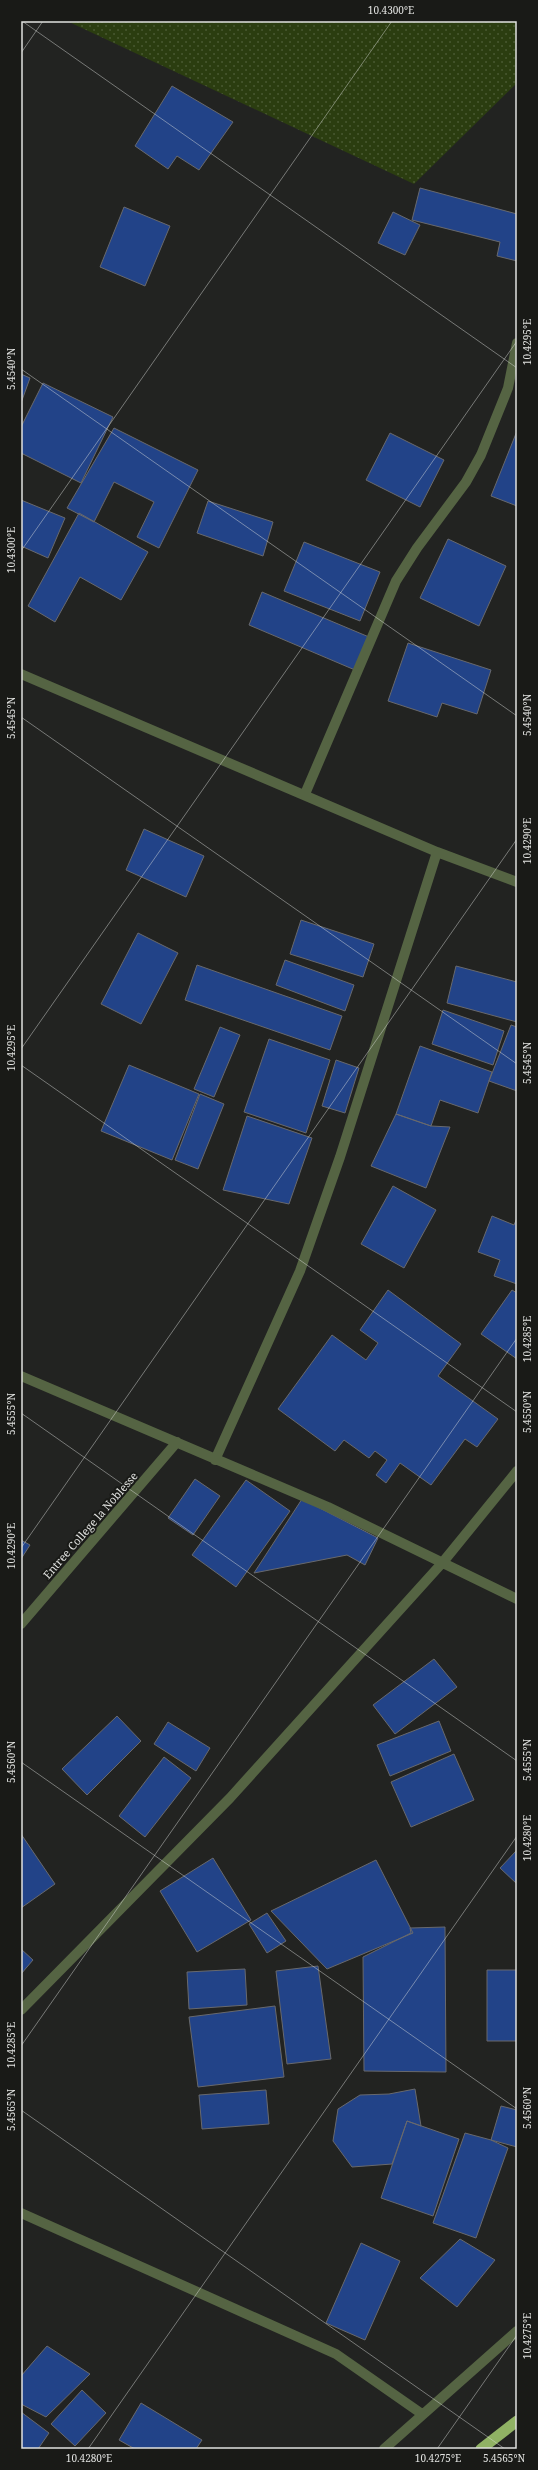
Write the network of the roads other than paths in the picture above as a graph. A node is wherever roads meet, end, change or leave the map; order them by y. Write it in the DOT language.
graph roads {
  1 [pos="517,343"];
  2 [pos="21,674"];
  3 [pos="305,794"];
  4 [pos="437,852"];
  5 [pos="517,882"];
  6 [pos="21,1376"];
  7 [pos="177,1442"];
  8 [pos="215,1460"];
  9 [pos="517,1471"];
  10 [pos="443,1562"];
  11 [pos="517,1599"];
  12 [pos="21,1624"];
  13 [pos="21,2010"];
  14 [pos="21,2213"];
  15 [pos="517,2331"];
  16 [pos="422,2414"];
  17 [pos="517,2421"];
  18 [pos="384,2449"];
  19 [pos="481,2449"];
  1 -- 3 [label="street"];
  2 -- 3 [label="street"];
  3 -- 4 [label="street"];
  4 -- 5 [label="street"];
  4 -- 8 [label="street"];
  6 -- 7 [label="street"];
  7 -- 8 [label="street"];
  7 -- 12 [label="street, Entree College la Noblesse"];
  8 -- 10 [label="street"];
  9 -- 10 [label="street"];
  10 -- 11 [label="street"];
  10 -- 13 [label="street"];
  14 -- 16 [label="street"];
  15 -- 16 [label="street"];
  16 -- 18 [label="street"];
  17 -- 19 [label="highway"];
}
